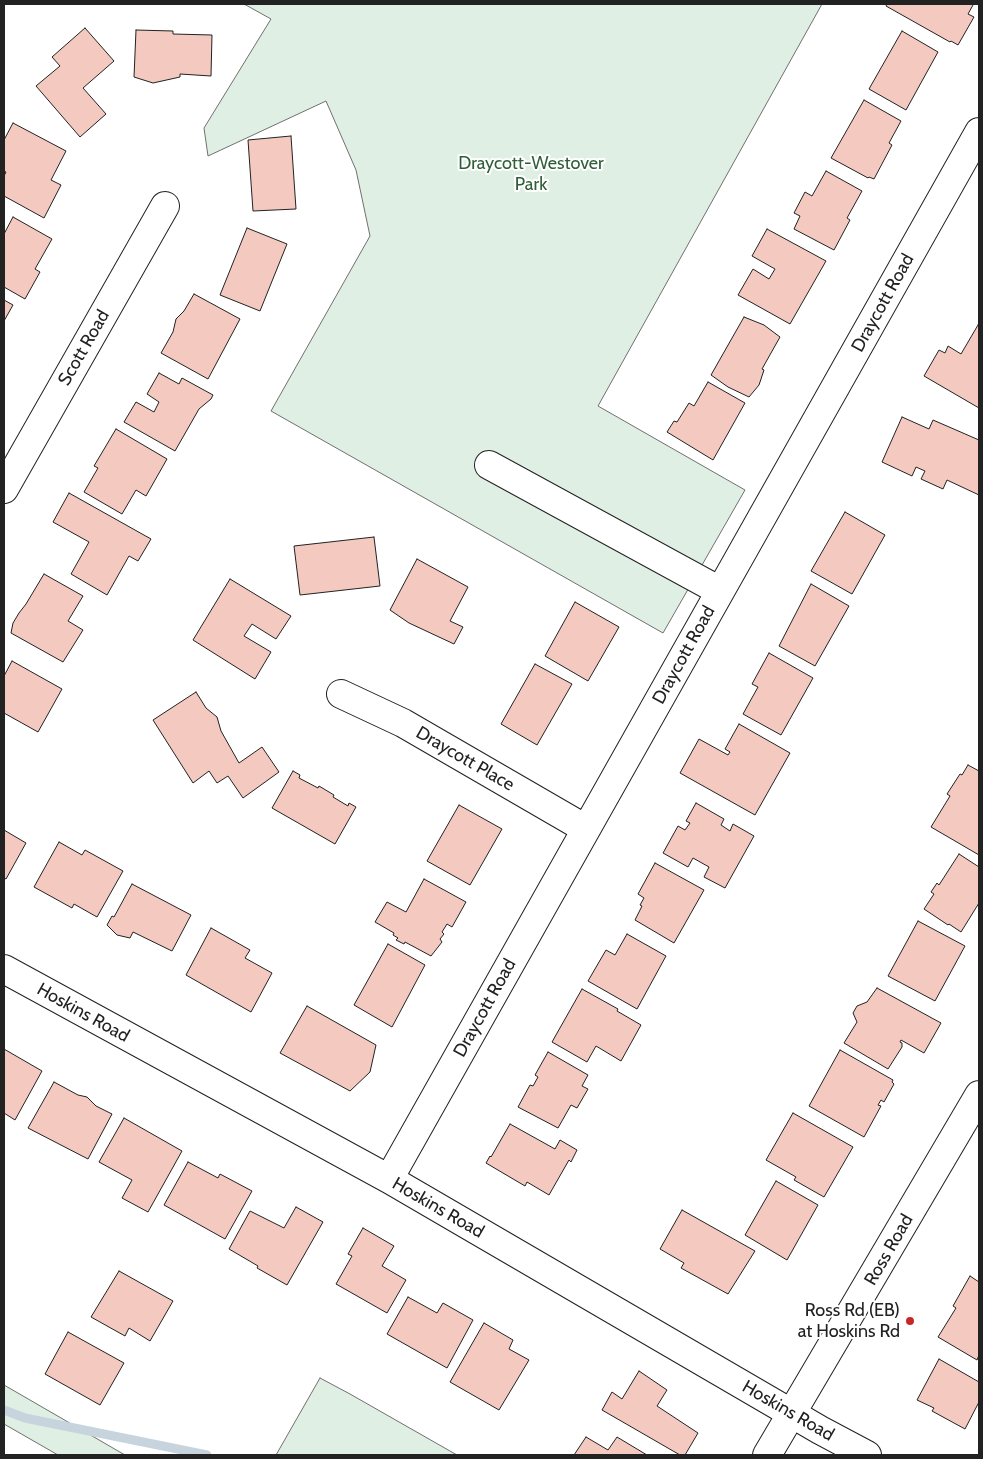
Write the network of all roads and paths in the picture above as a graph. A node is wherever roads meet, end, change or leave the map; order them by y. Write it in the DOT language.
graph roads {
  1 [pos="979,132"];
  2 [pos="165,206"];
  3 [pos="489,465"];
  4 [pos="4,489"];
  5 [pos="720,591"];
  6 [pos="341,694"];
  7 [pos="586,829"];
  8 [pos="4,969"];
  9 [pos="979,1095"];
  10 [pos="389,1179"];
  11 [pos="791,1413"];
  12 [pos="767,1455"];
  13 [pos="868,1455"];
  1 -- 5 [label="street, Draycott Road"];
  2 -- 4 [label="street, Scott Road"];
  3 -- 5 [label="street"];
  5 -- 7 [label="street, Draycott Road"];
  6 -- 7 [label="street, Draycott Place"];
  7 -- 10 [label="street, Draycott Road"];
  8 -- 10 [label="street, Hoskins Road"];
  9 -- 11 [label="street, Ross Road"];
  10 -- 11 [label="street, Hoskins Road"];
  11 -- 12 [label="street, Ross Road"];
  11 -- 13 [label="street, Hoskins Road"];
}
